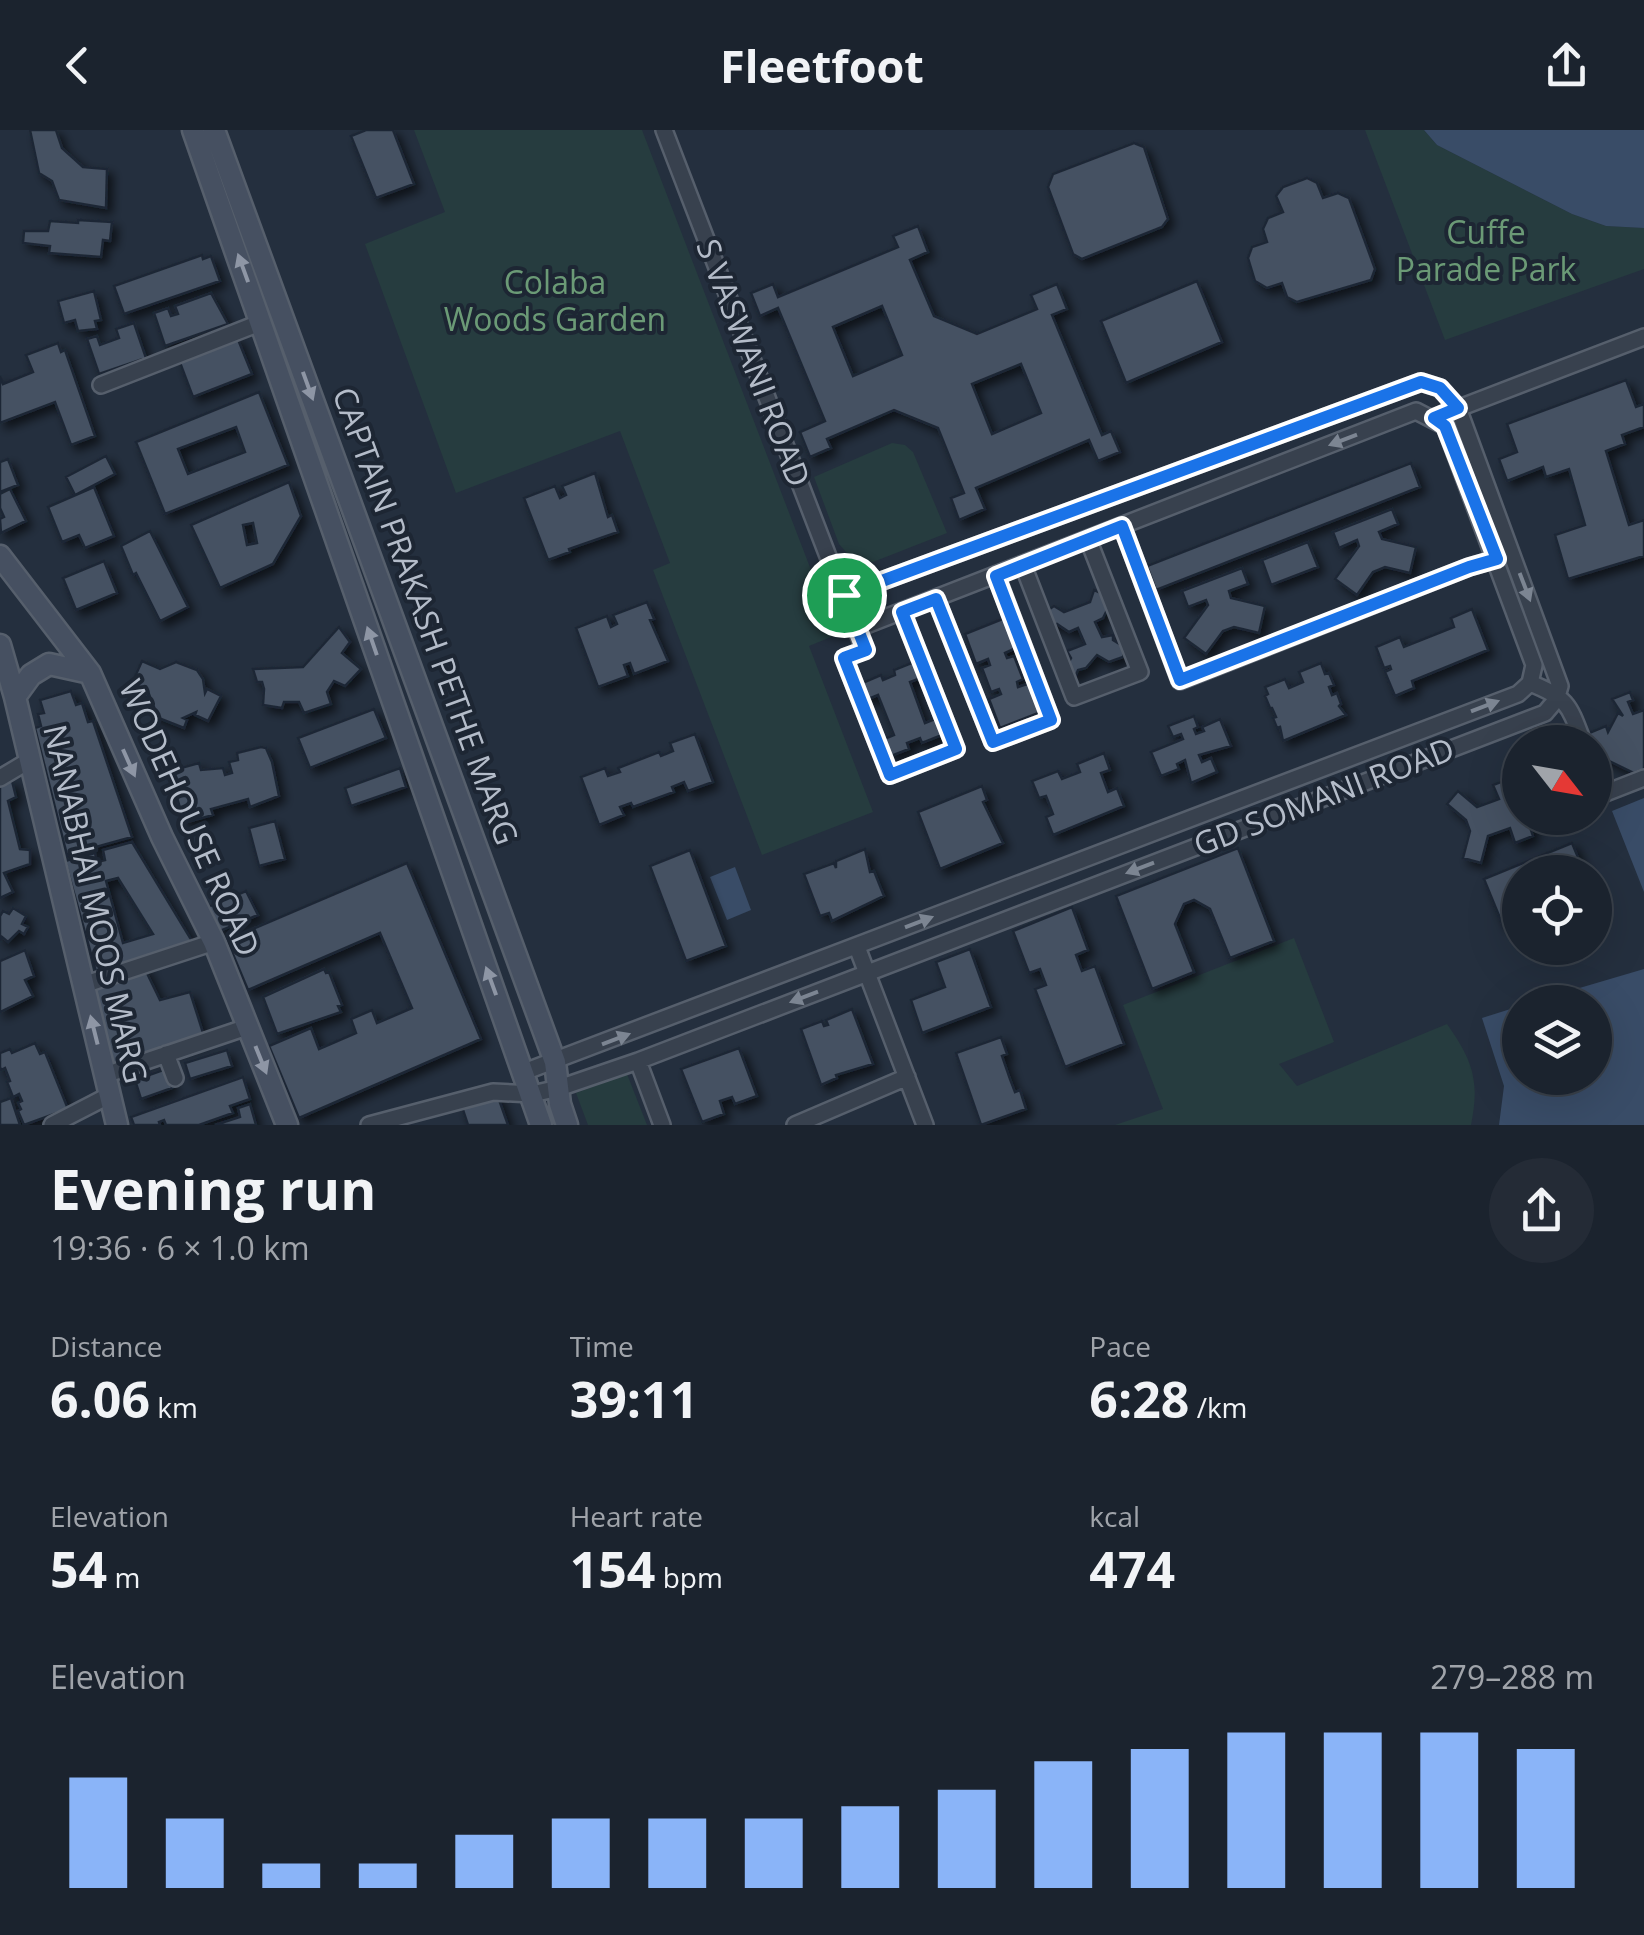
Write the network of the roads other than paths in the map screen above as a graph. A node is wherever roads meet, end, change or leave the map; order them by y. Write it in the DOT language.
graph roads {
  1 [pos="193,130"];
  2 [pos="214,130"];
  3 [pos="664,130"];
  4 [pos="262,322"];
  5 [pos="1644,337"];
  6 [pos="102,385"];
  7 [pos="1458,408"];
  8 [pos="1434,418"];
  9 [pos="1122,526"];
  10 [pos="1088,540"];
  11 [pos="0,556"];
  12 [pos="1497,559"];
  13 [pos="1023,565"];
  14 [pos="996,576"];
  15 [pos="844,595"];
  16 [pos="936,599"];
  17 [pos="902,612"];
  18 [pos="856,629"];
  19 [pos="0,645"];
  20 [pos="407,654"];
  21 [pos="90,673"];
  22 [pos="386,682"];
  23 [pos="1530,684"];
  24 [pos="1558,694"];
  25 [pos="8,701"];
  26 [pos="1576,725"];
  27 [pos="30,760"];
  28 [pos="0,778"];
  29 [pos="1644,778"];
  30 [pos="1612,790"];
  31 [pos="214,942"];
  32 [pos="856,947"];
  33 [pos="866,973"];
  34 [pos="82,985"];
  35 [pos="247,1026"];
  36 [pos="166,1054"];
  37 [pos="638,1061"];
  38 [pos="555,1062"];
  39 [pos="524,1072"];
  40 [pos="907,1077"];
  41 [pos="175,1078"];
  42 [pos="107,1085"];
  43 [pos="559,1088"];
  44 [pos="532,1094"];
  45 [pos="52,1125"];
  46 [pos="117,1125"];
  47 [pos="286,1125"];
  48 [pos="369,1125"];
  49 [pos="541,1125"];
  50 [pos="567,1125"];
  51 [pos="662,1125"];
  52 [pos="795,1125"];
  53 [pos="925,1125"];
  4 -- 1 [label="main road, CAPTAIN PRAKASH PETHE MARG, one-way"];
  2 -- 20 [label="main road, CAPTAIN PRAKASH PETHE MARG, one-way"];
  3 -- 15 [label="street, S VASWANI ROAD"];
  4 -- 6 [label="street"];
  22 -- 4 [label="main road, CAPTAIN PRAKASH PETHE MARG, one-way"];
  5 -- 7 [label="street"];
  7 -- 8 [label="street"];
  7 -- 15 [label="street"];
  7 -- 24 [label="street, one-way"];
  8 -- 9 [label="street, one-way"];
  8 -- 12 [label="street"];
  9 -- 10 [label="street"];
  9 -- 12 [label="street"];
  10 -- 13 [label="street"];
  10 -- 13 [label="street"];
  11 -- 21 [label="main road, WODEHOUSE ROAD"];
  12 -- 23 [label="street"];
  13 -- 14 [label="street"];
  14 -- 16 [label="street"];
  14 -- 16 [label="street"];
  15 -- 18 [label="street, S VASWANI ROAD"];
  16 -- 17 [label="street"];
  17 -- 18 [label="street"];
  17 -- 18 [label="street"];
  19 -- 25 [label="main road, NANABHAI MOOS MARG"];
  20 -- 22 [label="main road"];
  20 -- 38 [label="main road, CAPTAIN PRAKASH PETHE MARG"];
  21 -- 25 [label="main road"];
  21 -- 31 [label="main road, WODEHOUSE ROAD, one-way"];
  39 -- 22 [label="main road, CAPTAIN PRAKASH PETHE MARG, one-way"];
  23 -- 24 [label="street"];
  32 -- 23 [label="street, GD SOMANI ROAD, one-way"];
  24 -- 26 [label="street"];
  24 -- 33 [label="street, GD SOMANI ROAD, one-way"];
  25 -- 27 [label="main road, NANABHAI MOOS MARG"];
  27 -- 28 [label="street"];
  27 -- 34 [label="main road, NANABHAI MOOS MARG"];
  29 -- 30 [label="street"];
  31 -- 34 [label="street"];
  31 -- 35 [label="main road, WODEHOUSE ROAD"];
  32 -- 33 [label="street"];
  38 -- 32 [label="street, GD SOMANI ROAD, one-way"];
  33 -- 37 [label="street, GD SOMANI ROAD, one-way"];
  33 -- 40 [label="street"];
  42 -- 34 [label="main road, NANABHAI MOOS MARG, one-way"];
  35 -- 36 [label="street"];
  35 -- 47 [label="main road, WODEHOUSE ROAD, one-way"];
  36 -- 41 [label="street"];
  36 -- 42 [label="street"];
  37 -- 43 [label="street, GD SOMANI ROAD"];
  37 -- 51 [label="street"];
  38 -- 39 [label="street, GD SOMANI ROAD"];
  38 -- 43 [label="main road, CAPTAIN PRAKASH PETHE MARG"];
  39 -- 44 [label="main road, CAPTAIN PRAKASH PETHE MARG"];
  40 -- 52 [label="street"];
  40 -- 53 [label="street"];
  42 -- 45 [label="street"];
  42 -- 46 [label="main road, NANABHAI MOOS MARG"];
  43 -- 44 [label="street, GD SOMANI ROAD"];
  43 -- 50 [label="main road, CAPTAIN PRAKASH PETHE MARG"];
  44 -- 48 [label="street, GD SOMANI ROAD"];
  44 -- 49 [label="main road, CAPTAIN PRAKASH PETHE MARG"];
}
